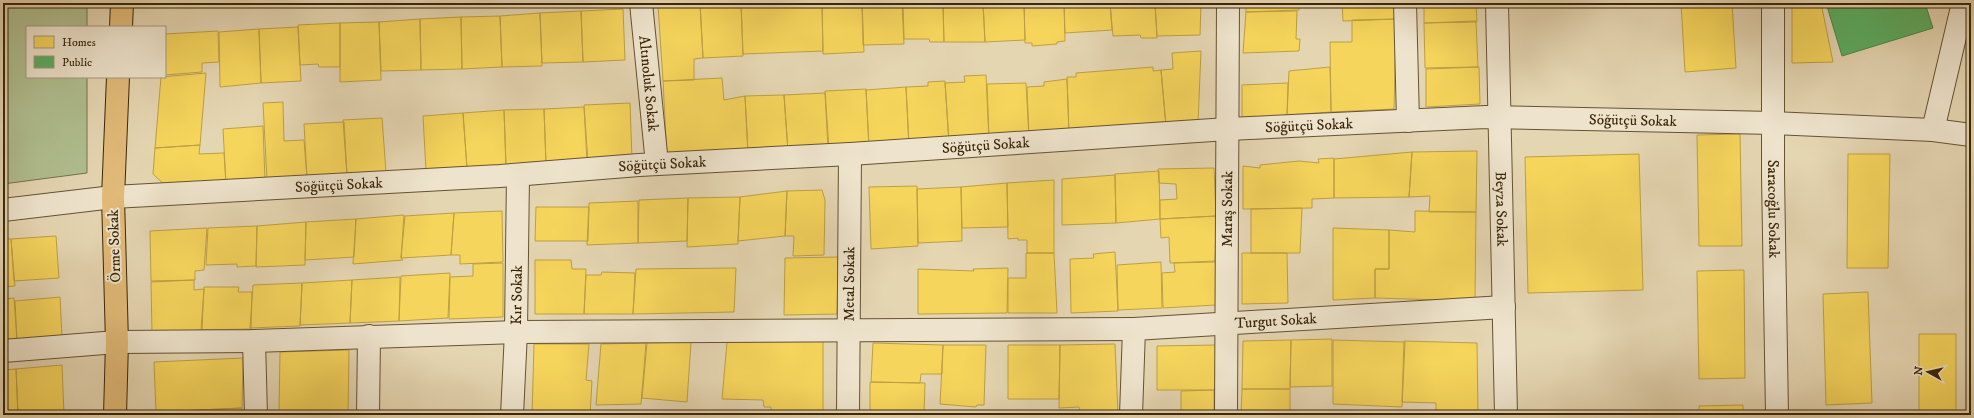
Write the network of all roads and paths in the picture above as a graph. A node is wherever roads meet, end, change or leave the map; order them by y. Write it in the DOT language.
graph roads {
  1 [pos="122,3"];
  2 [pos="641,3"];
  3 [pos="1228,3"];
  4 [pos="1405,3"];
  5 [pos="1497,3"];
  6 [pos="1773,3"];
  7 [pos="1963,3"];
  8 [pos="121,26"];
  9 [pos="118,78"];
  10 [pos="1499,116"];
  11 [pos="1408,121"];
  12 [pos="1774,123"];
  13 [pos="1228,129"];
  14 [pos="1933,130"];
  15 [pos="1971,135"];
  16 [pos="850,154"];
  17 [pos="657,164"];
  18 [pos="518,175"];
  19 [pos="112,197"];
  20 [pos="3,210"];
  21 [pos="1504,307"];
  22 [pos="1226,325"];
  23 [pos="1134,329"];
  24 [pos="850,331"];
  25 [pos="516,332"];
  26 [pos="369,336"];
  27 [pos="254,341"];
  28 [pos="117,342"];
  29 [pos="3,351"];
  30 [pos="115,415"];
  31 [pos="256,415"];
  32 [pos="368,415"];
  33 [pos="512,415"];
  34 [pos="848,415"];
  35 [pos="1131,415"];
  36 [pos="1226,415"];
  37 [pos="1506,415"];
  38 [pos="1778,415"];
  1 -- 8 [label="main road"];
  2 -- 17 [label="street, Altınoluk Sokak"];
  3 -- 13 [label="street, Maraş Sokak"];
  4 -- 11 [label="street"];
  5 -- 10 [label="street, Beyza Sokak"];
  6 -- 12 [label="street, Saracoğlu Sokak"];
  7 -- 14 [label="street"];
  9 -- 19 [label="main road, Örme Sokak"];
  10 -- 11 [label="street, Söğütçü Sokak"];
  10 -- 12 [label="street, Söğütçü Sokak"];
  10 -- 21 [label="street, Beyza Sokak"];
  11 -- 13 [label="street, Söğütçü Sokak"];
  12 -- 14 [label="street, Söğütçü Sokak"];
  12 -- 38 [label="street, Saracoğlu Sokak"];
  13 -- 16 [label="street, Söğütçü Sokak"];
  13 -- 22 [label="street, Maraş Sokak"];
  14 -- 15 [label="street, Söğütçü Sokak"];
  16 -- 17 [label="street, Söğütçü Sokak"];
  16 -- 24 [label="street, Metal Sokak"];
  17 -- 18 [label="street, Söğütçü Sokak"];
  18 -- 19 [label="street, Söğütçü Sokak"];
  18 -- 25 [label="street, Kır Sokak"];
  19 -- 20 [label="street, Söğütçü Sokak"];
  19 -- 28 [label="main road, Örme Sokak"];
  21 -- 22 [label="street, Turgut Sokak"];
  21 -- 37 [label="street, Beyza Sokak"];
  22 -- 23 [label="street, Turgut Sokak"];
  22 -- 36 [label="street, Maraş Sokak"];
  23 -- 24 [label="street, Turgut Sokak"];
  23 -- 35 [label="street"];
  24 -- 25 [label="street, Turgut Sokak"];
  24 -- 34 [label="street, Metal Sokak"];
  25 -- 26 [label="street, Turgut Sokak"];
  25 -- 33 [label="street, Kır Sokak"];
  26 -- 27 [label="street, Turgut Sokak"];
  26 -- 32 [label="street"];
  27 -- 28 [label="street, Turgut Sokak"];
  27 -- 31 [label="street"];
  28 -- 29 [label="street, Turgut Sokak"];
  28 -- 30 [label="main road, Örme Sokak"];
}
